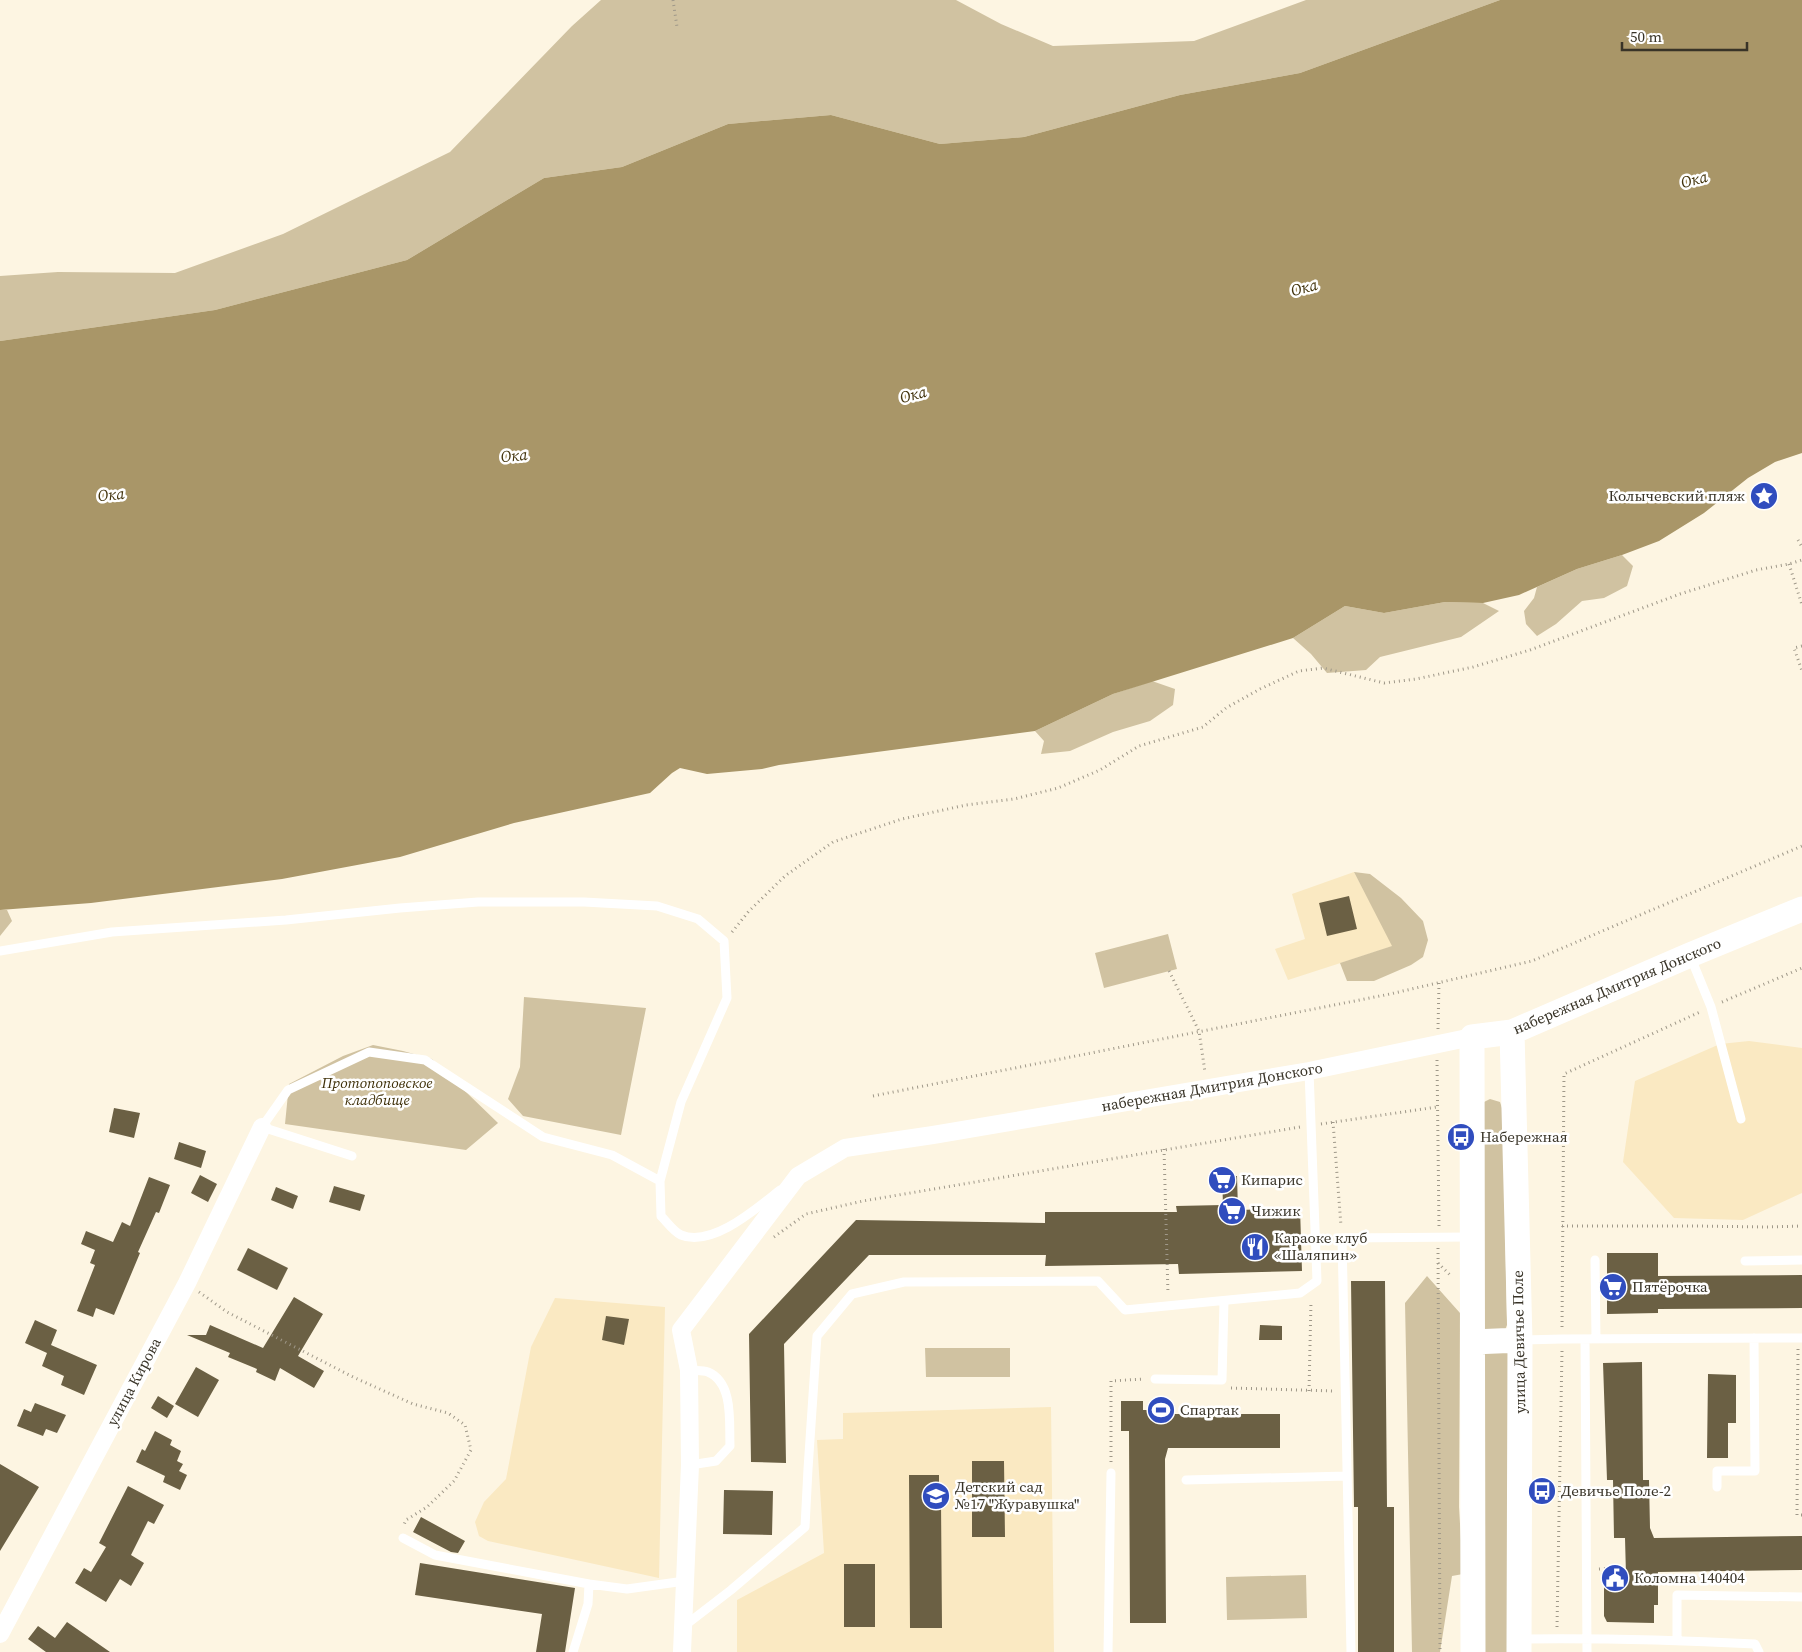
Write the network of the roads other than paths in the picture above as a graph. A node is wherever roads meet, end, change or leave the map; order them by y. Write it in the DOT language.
graph roads {
  1 [pos="1802,909"];
  2 [pos="0,951"];
  3 [pos="1690,955"];
  4 [pos="1512,1032"];
  5 [pos="1472,1037"];
  6 [pos="1309,1071"];
  7 [pos="1741,1119"];
  8 [pos="262,1127"];
  9 [pos="352,1156"];
  10 [pos="798,1176"];
  11 [pos="660,1181"];
  12 [pos="1473,1237"];
  13 [pos="1595,1260"];
  14 [pos="1802,1260"];
  15 [pos="1745,1261"];
  16 [pos="1224,1301"];
  17 [pos="1584,1338"];
  18 [pos="1596,1338"];
  19 [pos="1754,1338"];
  20 [pos="1800,1338"];
  21 [pos="1520,1340"];
  22 [pos="1473,1342"];
  23 [pos="688,1370"];
  24 [pos="1155,1379"];
  25 [pos="690,1465"];
  26 [pos="1111,1473"];
  27 [pos="1347,1476"];
  28 [pos="1186,1480"];
  29 [pos="1717,1487"];
  30 [pos="403,1538"];
  31 [pos="685,1581"];
  32 [pos="589,1584"];
  33 [pos="1802,1597"];
  34 [pos="683,1627"];
  35 [pos="0,1634"];
  36 [pos="1587,1638"];
  37 [pos="1677,1640"];
  38 [pos="1520,1646"];
  39 [pos="573,1652"];
  40 [pos="682,1652"];
  41 [pos="1108,1652"];
  42 [pos="1351,1652"];
  43 [pos="1473,1652"];
  44 [pos="1587,1652"];
  45 [pos="1759,1652"];
  1 -- 3 [label="street, набережная Дмитрия Донского"];
  2 -- 11 [label="lane"];
  3 -- 4 [label="street, набережная Дмитрия Донского"];
  3 -- 7 [label="lane"];
  4 -- 5 [label="street, набережная Дмитрия Донского"];
  4 -- 21 [label="street, улица Девичье Поле"];
  5 -- 6 [label="street, набережная Дмитрия Донского"];
  5 -- 12 [label="street"];
  6 -- 10 [label="street, набережная Дмитрия Донского"];
  6 -- 16 [label="lane"];
  8 -- 9 [label="lane"];
  8 -- 11 [label="lane"];
  8 -- 35 [label="street, улица Кирова"];
  10 -- 11 [label="lane"];
  10 -- 23 [label="street, набережная Дмитрия Донского"];
  12 -- 22 [label="street"];
  12 -- 27 [label="lane"];
  13 -- 18 [label="lane"];
  14 -- 15 [label="lane"];
  16 -- 24 [label="lane"];
  16 -- 34 [label="lane"];
  17 -- 18 [label="lane"];
  17 -- 21 [label="lane"];
  17 -- 36 [label="lane"];
  18 -- 19 [label="lane"];
  19 -- 20 [label="lane"];
  19 -- 29 [label="lane"];
  21 -- 22 [label="street"];
  21 -- 38 [label="street, улица Девичье Поле"];
  22 -- 43 [label="street"];
  23 -- 25 [label="street"];
  23 -- 25 [label="lane"];
  25 -- 31 [label="street"];
  26 -- 41 [label="lane"];
  27 -- 28 [label="lane"];
  27 -- 42 [label="lane"];
  30 -- 32 [label="lane"];
  31 -- 32 [label="lane"];
  31 -- 34 [label="street"];
  32 -- 39 [label="lane"];
  33 -- 37 [label="lane"];
  34 -- 40 [label="street"];
  36 -- 37 [label="lane"];
  36 -- 38 [label="lane"];
  36 -- 44 [label="lane"];
  37 -- 45 [label="lane"];
}
